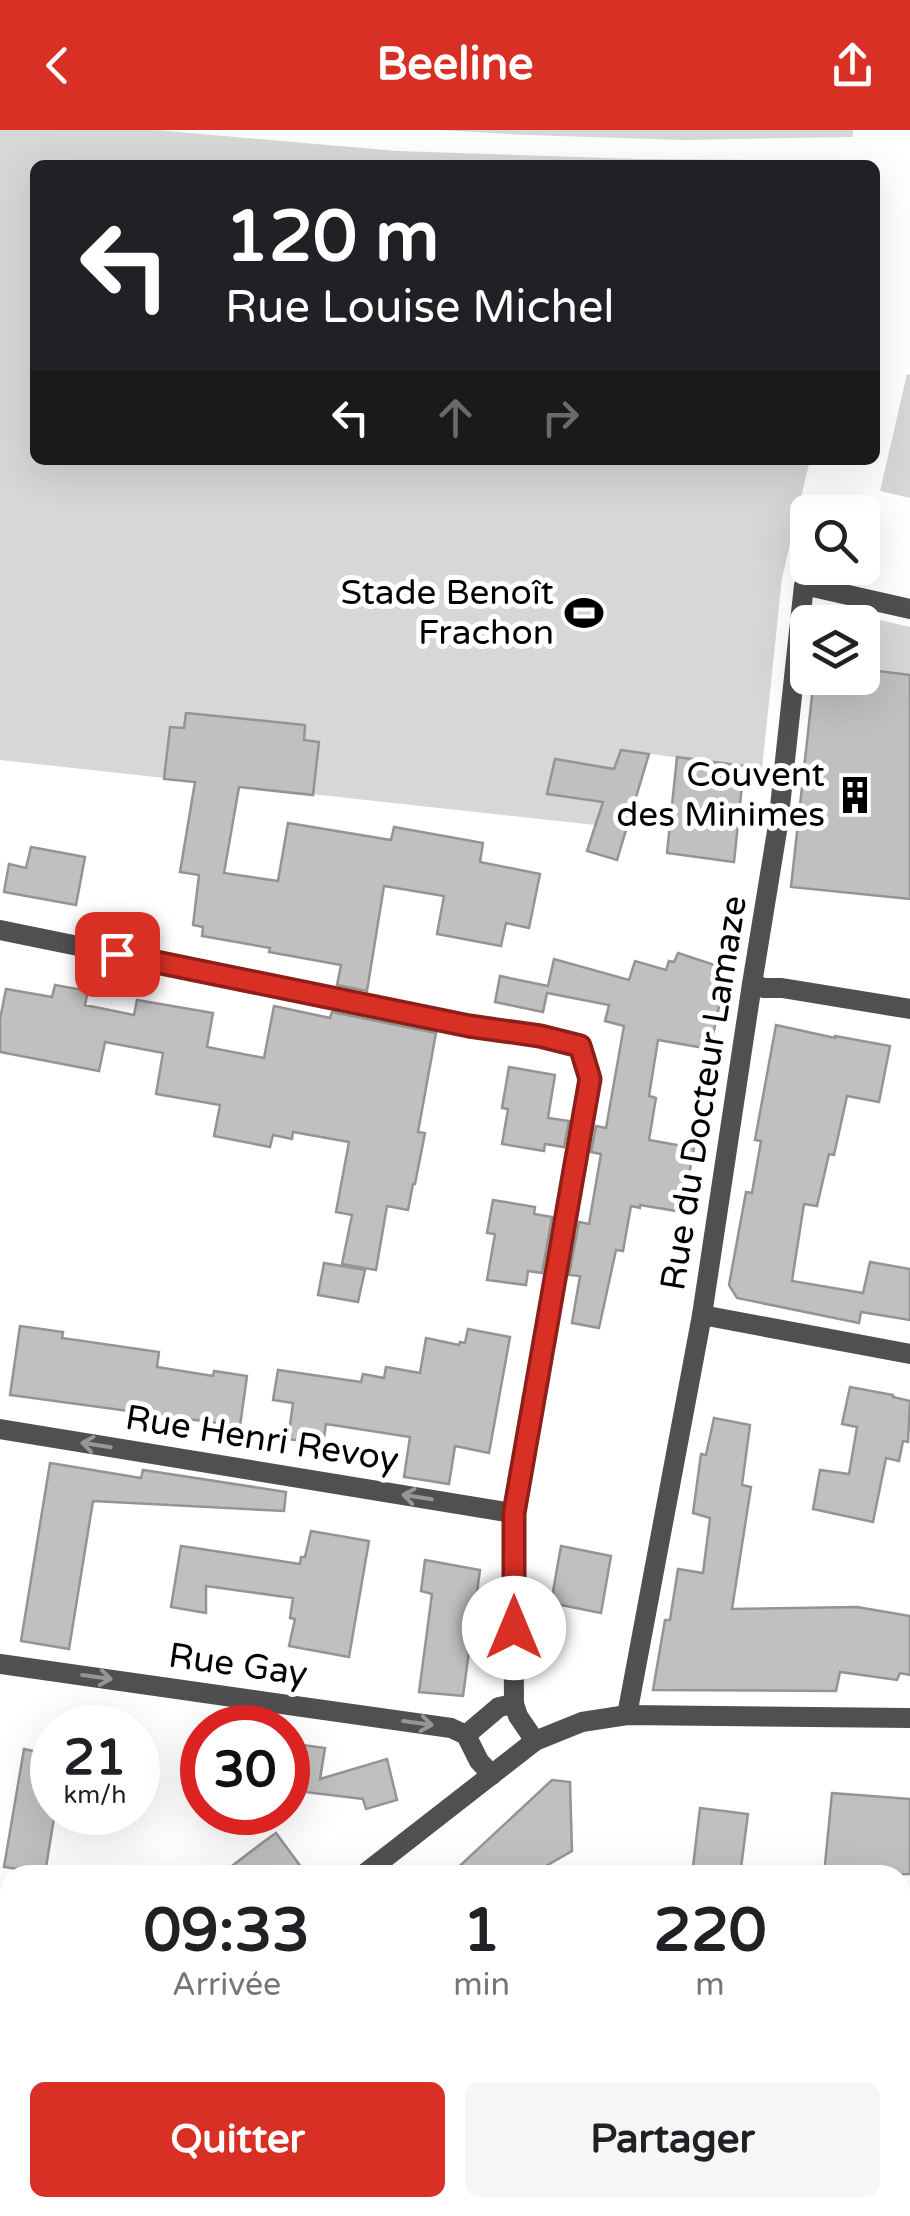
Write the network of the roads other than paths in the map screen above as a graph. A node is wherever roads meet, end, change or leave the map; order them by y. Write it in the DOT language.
graph roads {
  1 [pos="910,609"];
  2 [pos="0,930"];
  3 [pos="752,984"];
  4 [pos="910,1009"];
  5 [pos="702,1316"];
  6 [pos="910,1354"];
  7 [pos="0,1429"];
  8 [pos="514,1513"];
  9 [pos="0,1664"];
  10 [pos="514,1704"];
  11 [pos="626,1715"];
  12 [pos="910,1718"];
  13 [pos="466,1735"];
  14 [pos="535,1741"];
  15 [pos="492,1775"];
  16 [pos="376,1865"];
  1 -- 3 [label="street, Rue du Docteur Lamaze"];
  2 -- 8 [label="street"];
  3 -- 4 [label="street"];
  3 -- 5 [label="street, Rue du Docteur Lamaze"];
  5 -- 6 [label="street"];
  5 -- 11 [label="street, Rue du Docteur Lamaze"];
  8 -- 7 [label="street, Rue Henri Revoy, one-way"];
  8 -- 10 [label="street"];
  9 -- 13 [label="street, Rue Gay, one-way"];
  10 -- 13 [label="street"];
  10 -- 14 [label="street"];
  11 -- 12 [label="street"];
  11 -- 14 [label="street"];
  13 -- 15 [label="street"];
  14 -- 15 [label="street"];
  15 -- 16 [label="street"];
}
